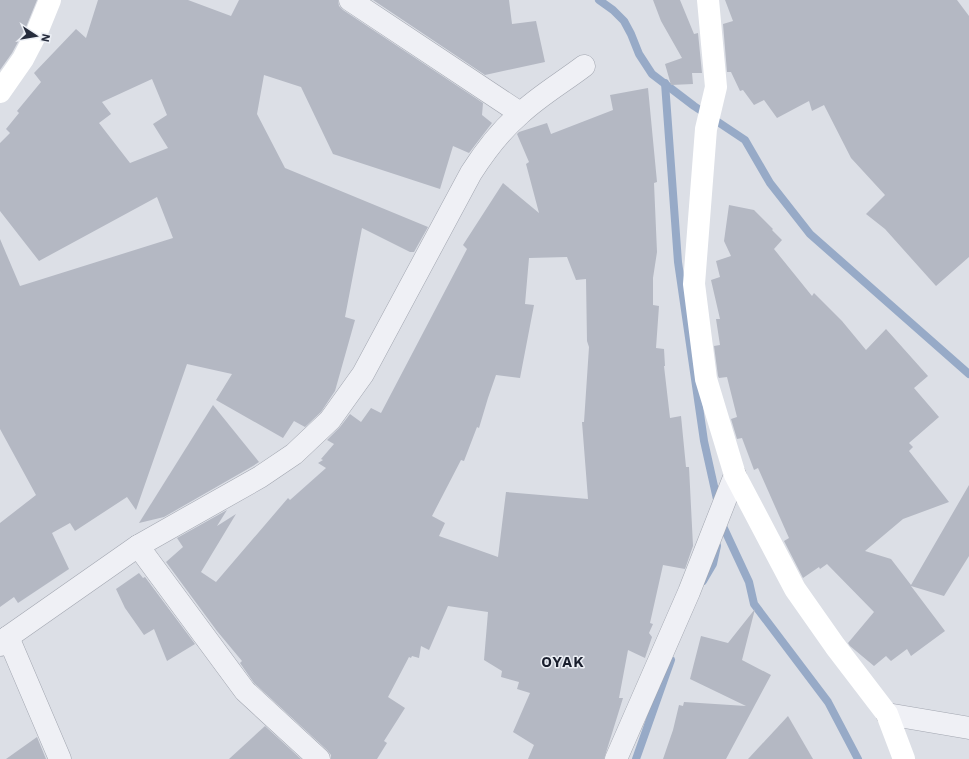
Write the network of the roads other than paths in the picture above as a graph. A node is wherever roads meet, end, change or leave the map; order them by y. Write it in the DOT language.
graph roads {
  1 [pos="50,0"];
  2 [pos="350,0"];
  3 [pos="708,0"];
  4 [pos="584,66"];
  5 [pos="0,92"];
  6 [pos="520,113"];
  7 [pos="736,475"];
  8 [pos="138,546"];
  9 [pos="4,641"];
  10 [pos="887,714"];
  11 [pos="969,728"];
  12 [pos="60,759"];
  13 [pos="319,759"];
  14 [pos="616,759"];
  15 [pos="904,759"];
  1 -- 5 [label="main road"];
  2 -- 6 [label="street"];
  3 -- 7 [label="main road"];
  4 -- 6 [label="street"];
  6 -- 8 [label="street"];
  7 -- 10 [label="main road"];
  7 -- 14 [label="street"];
  8 -- 9 [label="street"];
  8 -- 13 [label="street"];
  9 -- 12 [label="street"];
  10 -- 11 [label="street"];
  10 -- 15 [label="main road"];
}
